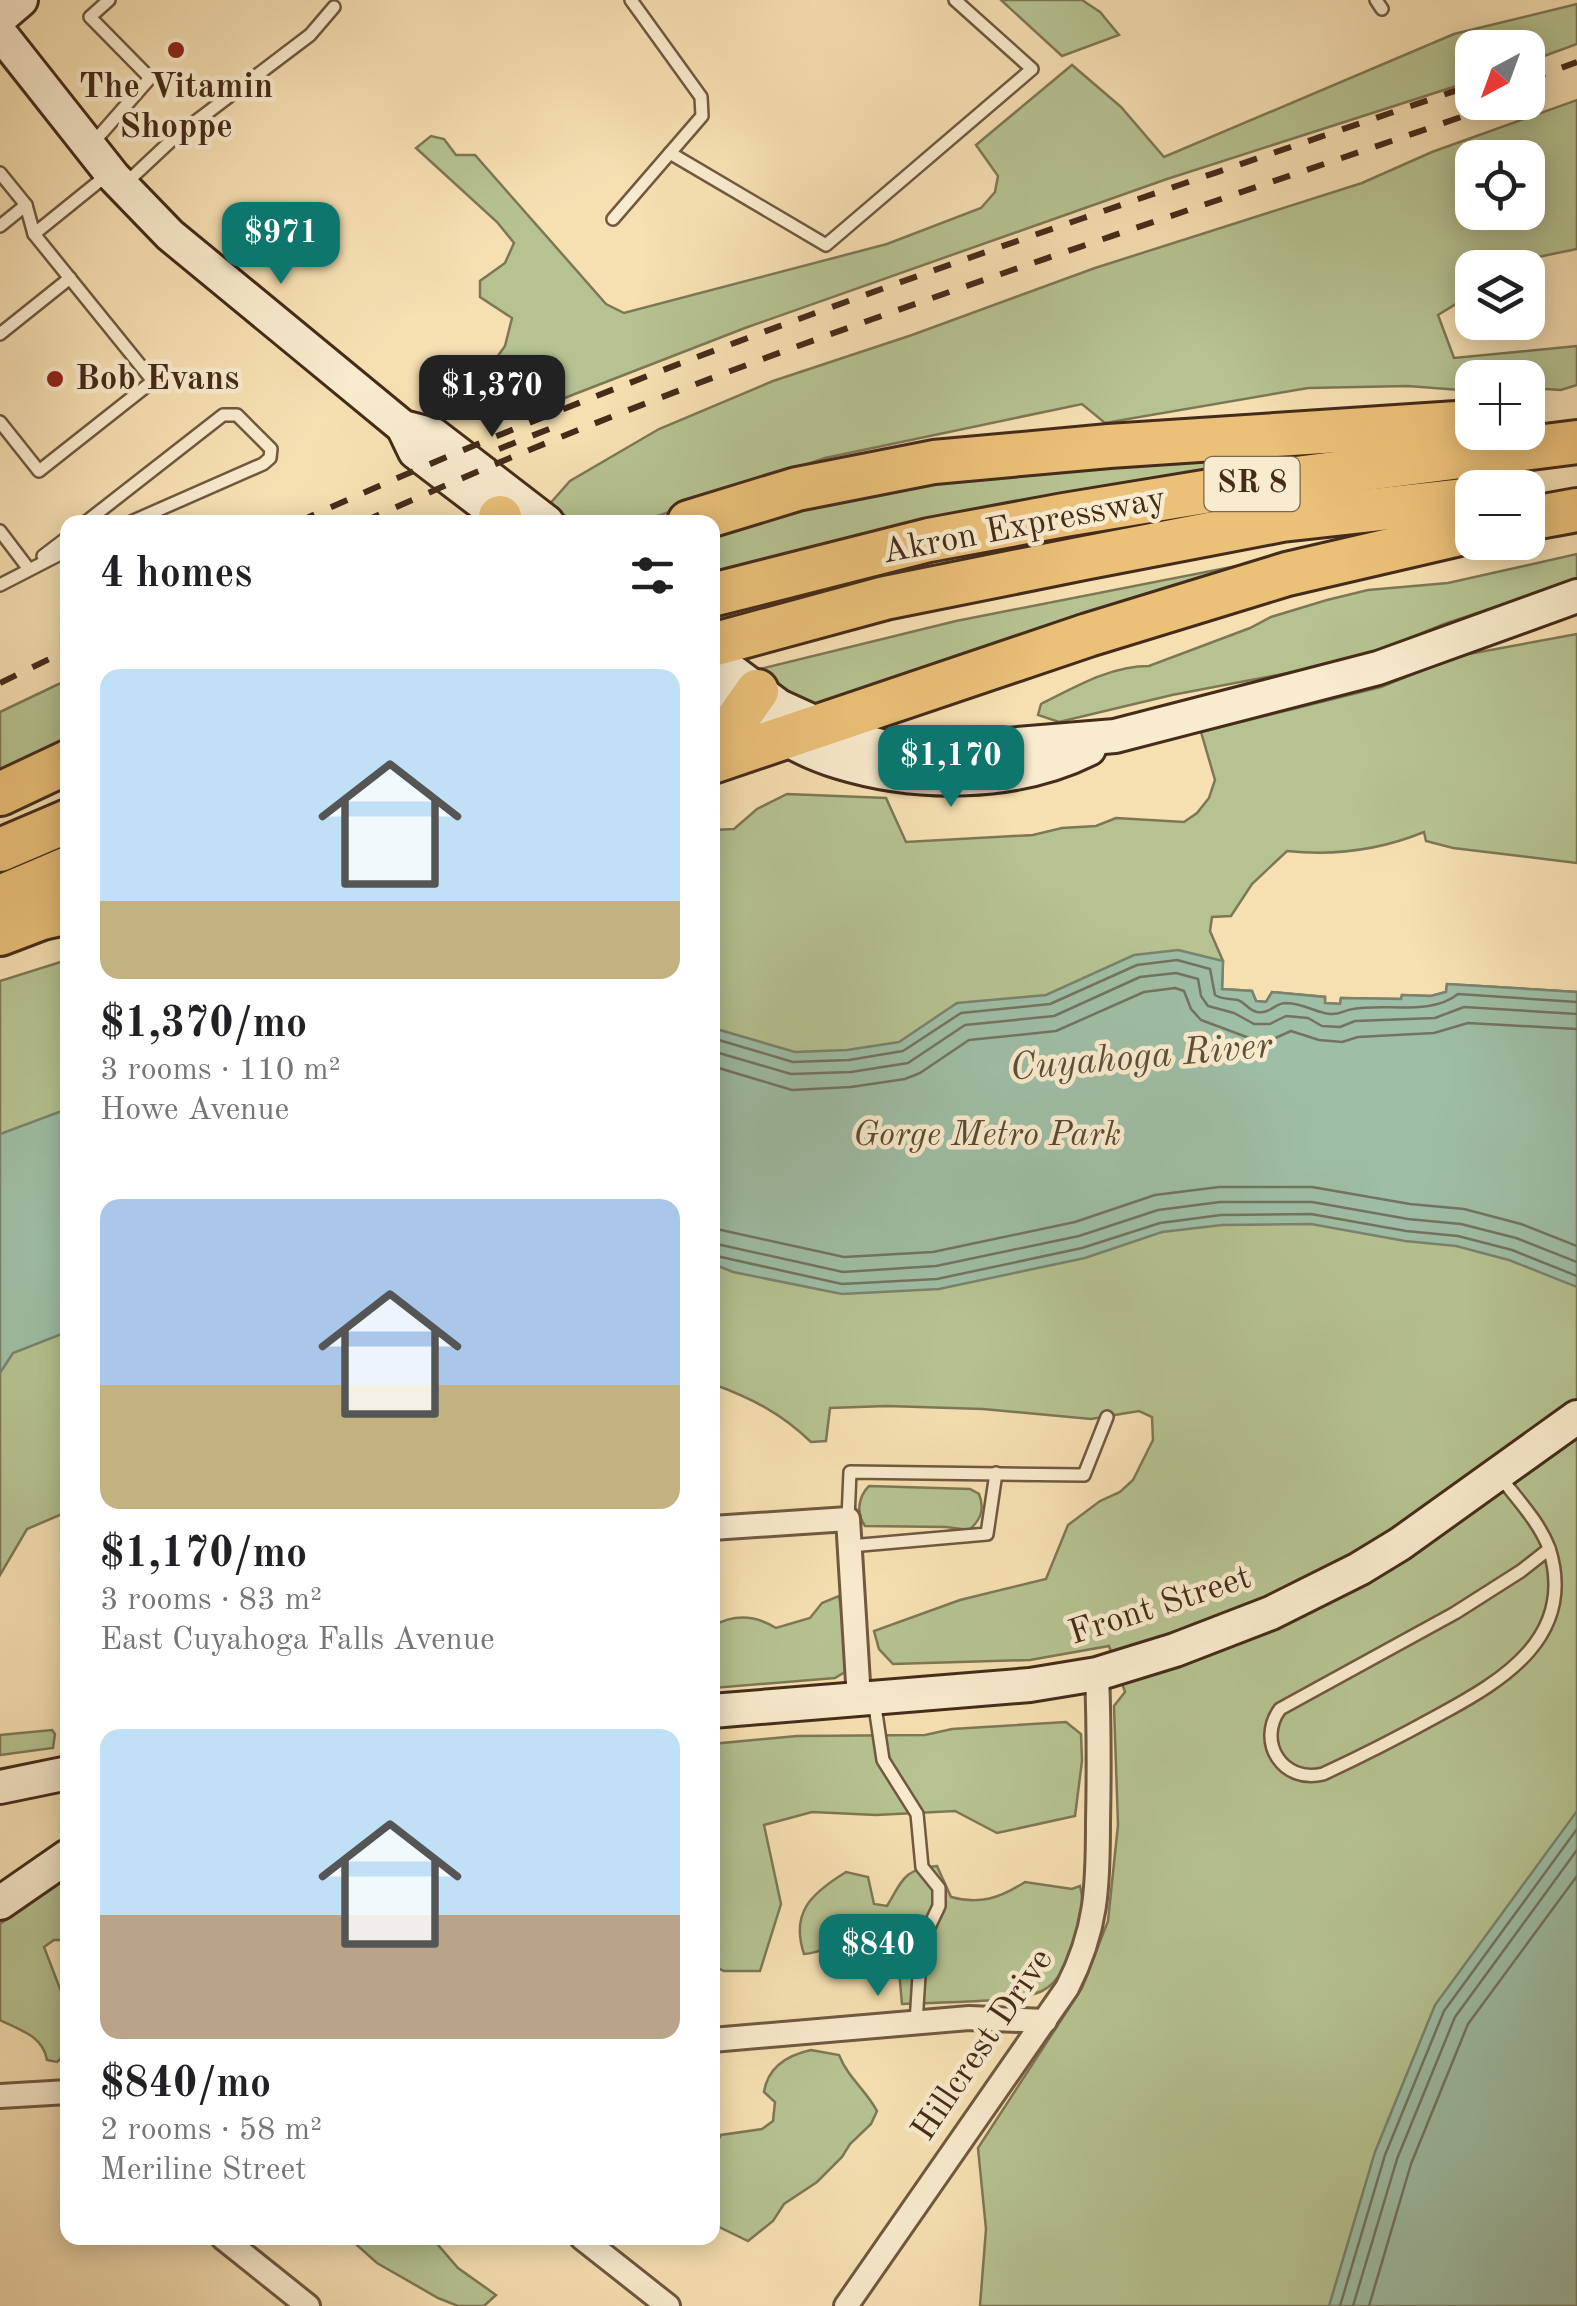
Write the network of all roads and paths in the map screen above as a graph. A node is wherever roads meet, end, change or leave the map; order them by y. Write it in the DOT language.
graph roads {
  1 [pos="20,0"];
  2 [pos="109,0"];
  3 [pos="631,0"];
  4 [pos="955,0"];
  5 [pos="334,6"];
  6 [pos="0,18"];
  7 [pos="0,33"];
  8 [pos="670,153"];
  9 [pos="107,169"];
  10 [pos="0,173"];
  11 [pos="26,205"];
  12 [pos="613,219"];
  13 [pos="0,226"];
  14 [pos="34,234"];
  15 [pos="70,278"];
  16 [pos="0,334"];
  17 [pos="1545,419"];
  18 [pos="1577,419"];
  19 [pos="0,422"];
  20 [pos="1455,423"];
  21 [pos="403,427"];
  22 [pos="1577,442"];
  23 [pos="1577,488"];
  24 [pos="1545,491"];
  25 [pos="1455,501"];
  26 [pos="1577,510"];
  27 [pos="95,515"];
  28 [pos="146,515"];
  29 [pos="495,515"];
  30 [pos="538,515"];
  31 [pos="712,515"];
  32 [pos="1545,516"];
  33 [pos="0,531"];
  34 [pos="1455,535"];
  35 [pos="60,543"];
  36 [pos="60,554"];
  37 [pos="28,568"];
  38 [pos="0,585"];
  39 [pos="720,593"];
  40 [pos="1577,596"];
  41 [pos="720,644"];
  42 [pos="720,669"];
  43 [pos="737,697"];
  44 [pos="803,727"];
  45 [pos="720,739"];
  46 [pos="720,756"];
  47 [pos="60,766"];
  48 [pos="0,794"];
  49 [pos="60,824"];
  50 [pos="0,850"];
  51 [pos="60,872"];
  52 [pos="0,898"];
  53 [pos="60,914"];
  54 [pos="0,934"];
  55 [pos="1107,1417"];
  56 [pos="1577,1417"];
  57 [pos="996,1473"];
  58 [pos="1498,1475"];
  59 [pos="848,1519"];
  60 [pos="720,1527"];
  61 [pos="850,1546"];
  62 [pos="1549,1548"];
  63 [pos="1096,1674"];
  64 [pos="866,1699"];
  65 [pos="720,1710"];
  66 [pos="60,1775"];
  67 [pos="0,1787"];
  68 [pos="60,1862"];
  69 [pos="0,1903"];
  70 [pos="1045,2021"];
  71 [pos="916,2023"];
  72 [pos="720,2039"];
  73 [pos="60,2094"];
  74 [pos="0,2096"];
  75 [pos="232,2245"];
  76 [pos="591,2245"];
  77 [pos="852,2304"];
  78 [pos="308,2306"];
  79 [pos="668,2306"];
  1 -- 6 [label="street"];
  2 -- 9 [label="lane"];
  3 -- 8 [label="lane"];
  4 -- 8 [label="lane"];
  5 -- 9 [label="lane"];
  7 -- 9 [label="street"];
  8 -- 12 [label="lane"];
  9 -- 14 [label="lane"];
  9 -- 21 [label="street"];
  10 -- 11 [label="lane"];
  11 -- 13 [label="lane"];
  11 -- 14 [label="lane"];
  14 -- 15 [label="lane"];
  15 -- 16 [label="lane"];
  15 -- 19 [label="lane"];
  17 -- 18 [label="highway"];
  20 -- 31 [label="highway"];
  21 -- 29 [label="street"];
  21 -- 30 [label="street"];
  22 -- 39 [label="highway, Akron Expressway / SR 8"];
  23 -- 24 [label="highway"];
  25 -- 41 [label="highway, Akron Expressway / SR 8"];
  26 -- 32 [label="highway"];
  27 -- 28 [label="lane"];
  33 -- 37 [label="lane"];
  34 -- 44 [label="highway"];
  35 -- 37 [label="lane"];
  36 -- 37 [label="lane"];
  37 -- 38 [label="lane"];
  40 -- 44 [label="street"];
  42 -- 43 [label="street"];
  43 -- 44 [label="street"];
  43 -- 45 [label="highway"];
  44 -- 46 [label="highway"];
  47 -- 48 [label="highway"];
  49 -- 50 [label="highway"];
  51 -- 52 [label="highway"];
  53 -- 54 [label="highway"];
  55 -- 57 [label="lane"];
  56 -- 58 [label="street, Front Street"];
  57 -- 59 [label="lane"];
  57 -- 61 [label="lane"];
  58 -- 62 [label="lane"];
  58 -- 63 [label="street, Front Street"];
  59 -- 60 [label="street"];
  59 -- 61 [label="street"];
  61 -- 64 [label="street"];
  62 -- 62 [label="lane"];
  63 -- 64 [label="street, Front Street"];
  63 -- 70 [label="street, Hillcrest Drive"];
  64 -- 65 [label="street, Front Street"];
  64 -- 71 [label="lane"];
  66 -- 67 [label="street"];
  68 -- 69 [label="street"];
  70 -- 71 [label="street"];
  70 -- 77 [label="street, Hillcrest Drive"];
  71 -- 72 [label="street"];
  73 -- 74 [label="street"];
  75 -- 78 [label="street"];
  76 -- 79 [label="street"];
}
